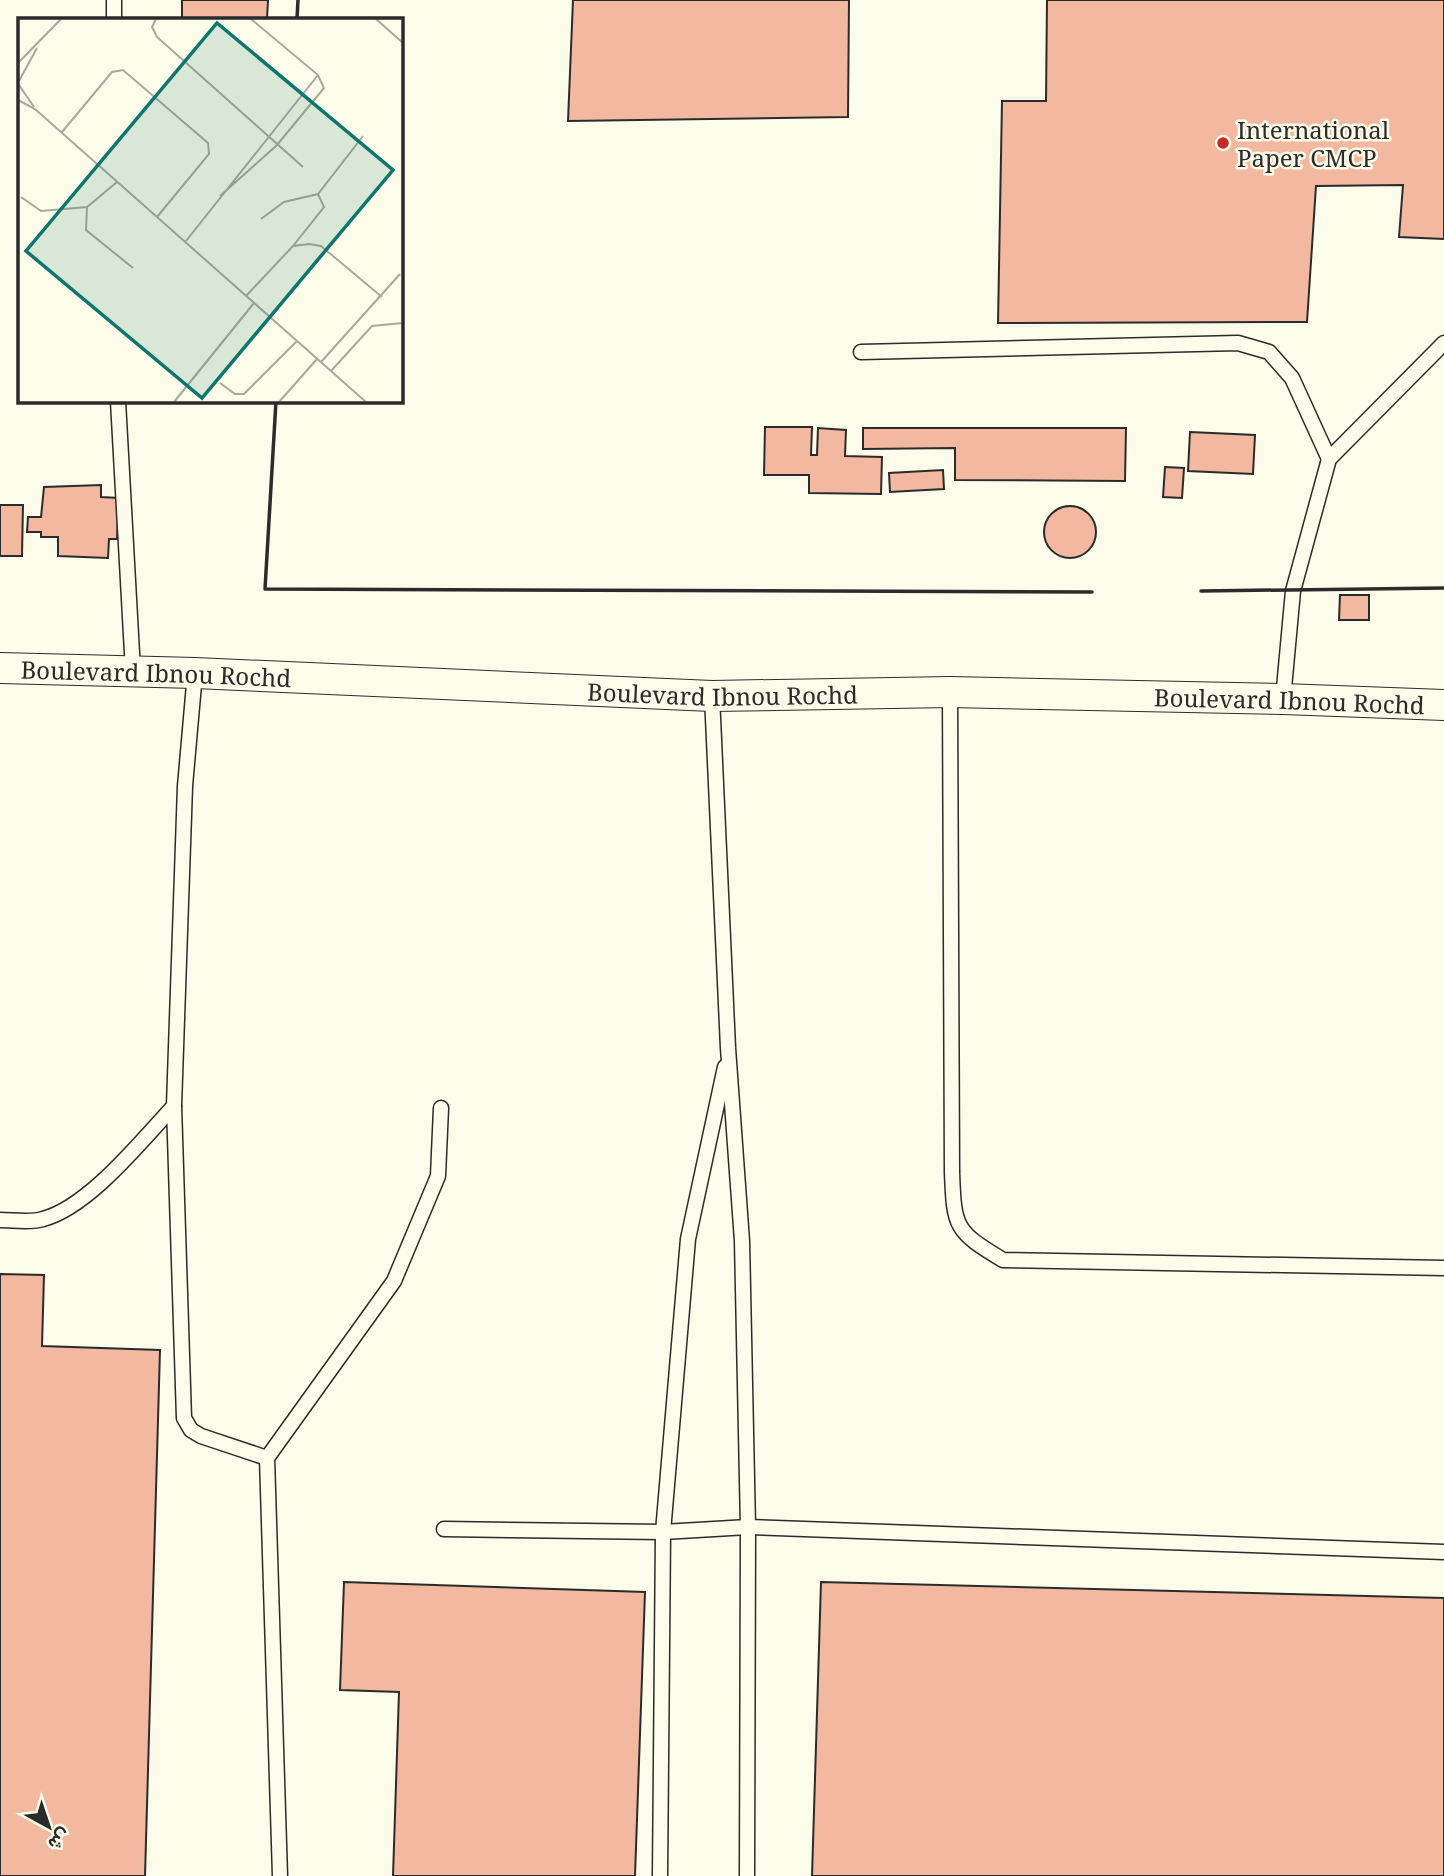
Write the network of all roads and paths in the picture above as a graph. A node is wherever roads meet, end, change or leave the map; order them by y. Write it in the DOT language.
graph roads {
  1 [pos="114,0"];
  2 [pos="114,18"];
  3 [pos="1444,343"];
  4 [pos="861,352"];
  5 [pos="118,402"];
  6 [pos="1329,459"];
  7 [pos="0,668"];
  8 [pos="133,671"];
  9 [pos="195,673"];
  10 [pos="950,692"];
  11 [pos="712,696"];
  12 [pos="1283,699"];
  13 [pos="1444,705"];
  14 [pos="729,1048"];
  15 [pos="173,1106"];
  16 [pos="441,1108"];
  17 [pos="0,1220"];
  18 [pos="1444,1268"];
  19 [pos="267,1458"];
  20 [pos="748,1527"];
  21 [pos="444,1529"];
  22 [pos="663,1532"];
  23 [pos="1444,1552"];
  24 [pos="281,1876"];
  25 [pos="660,1876"];
  26 [pos="747,1876"];
  1 -- 2 [label="lane"];
  3 -- 6 [label="lane"];
  4 -- 6 [label="lane"];
  5 -- 8 [label="lane"];
  6 -- 12 [label="lane"];
  7 -- 8 [label="street, Boulevard Ibnou Rochd"];
  8 -- 9 [label="street, Boulevard Ibnou Rochd"];
  9 -- 11 [label="street, Boulevard Ibnou Rochd"];
  9 -- 15 [label="lane"];
  10 -- 11 [label="street, Boulevard Ibnou Rochd"];
  10 -- 12 [label="street, Boulevard Ibnou Rochd"];
  10 -- 18 [label="lane"];
  11 -- 14 [label="lane"];
  12 -- 13 [label="street, Boulevard Ibnou Rochd"];
  14 -- 20 [label="lane"];
  14 -- 22 [label="lane"];
  15 -- 17 [label="lane"];
  15 -- 19 [label="lane"];
  16 -- 19 [label="lane"];
  19 -- 24 [label="lane"];
  20 -- 22 [label="lane"];
  20 -- 23 [label="lane"];
  20 -- 26 [label="lane"];
  21 -- 22 [label="lane"];
  22 -- 25 [label="lane"];
}
